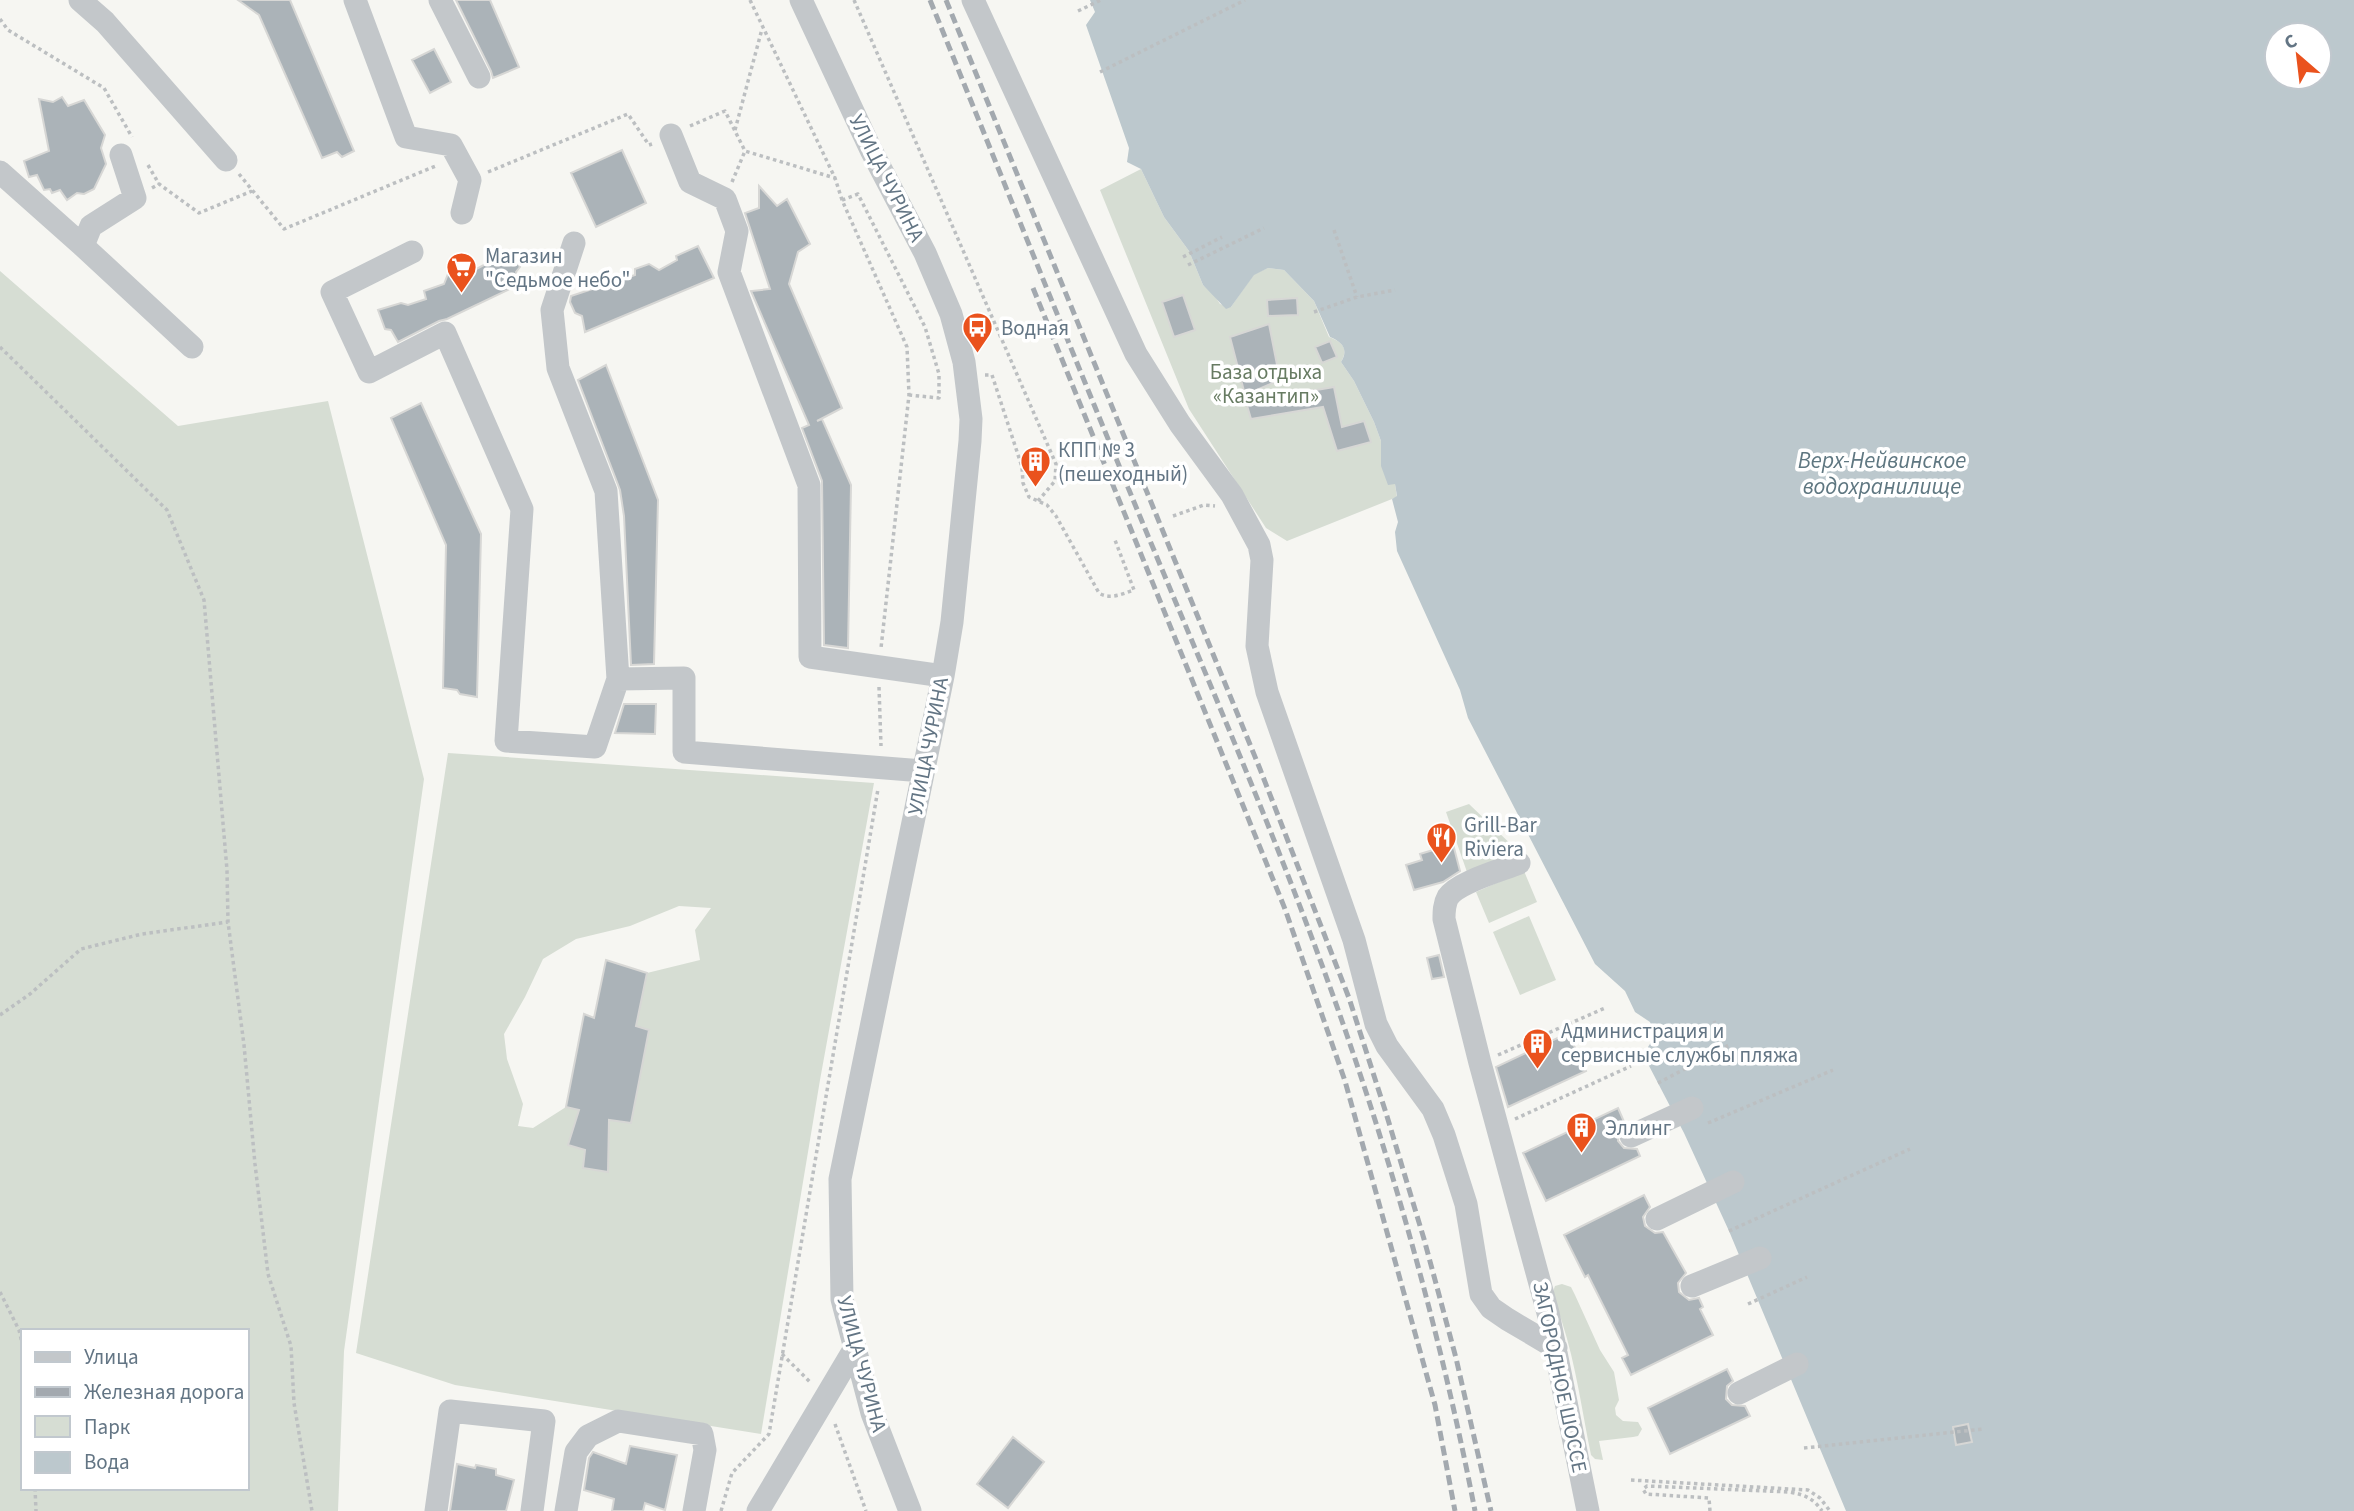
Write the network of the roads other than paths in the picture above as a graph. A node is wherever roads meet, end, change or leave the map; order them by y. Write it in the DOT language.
graph roads {
  1 [pos="80,0"];
  2 [pos="355,0"];
  3 [pos="440,0"];
  4 [pos="801,0"];
  5 [pos="974,0"];
  6 [pos="479,77"];
  7 [pos="682,130"];
  8 [pos="130,151"];
  9 [pos="226,160"];
  10 [pos="0,172"];
  11 [pos="462,213"];
  12 [pos="574,243"];
  13 [pos="83,246"];
  14 [pos="412,252"];
  15 [pos="192,347"];
  16 [pos="943,676"];
  17 [pos="618,679"];
  18 [pos="923,771"];
  19 [pos="1519,863"];
  20 [pos="1694,1118"];
  21 [pos="1631,1136"];
  22 [pos="1734,1182"];
  23 [pos="1657,1219"];
  24 [pos="1760,1258"];
  25 [pos="1692,1286"];
  26 [pos="855,1348"];
  27 [pos="1556,1348"];
  28 [pos="1797,1364"];
  29 [pos="1738,1392"];
  30 [pos="436,1511"];
  31 [pos="531,1511"];
  32 [pos="566,1511"];
  33 [pos="694,1511"];
  34 [pos="758,1511"];
  35 [pos="910,1511"];
  36 [pos="1588,1511"];
  1 -- 9 [label="street"];
  2 -- 11 [label="street"];
  3 -- 6 [label="street"];
  4 -- 16 [label="street, УЛИЦА ЧУРИНА"];
  5 -- 27 [label="street"];
  7 -- 16 [label="street"];
  8 -- 13 [label="street"];
  10 -- 13 [label="street"];
  12 -- 17 [label="street"];
  13 -- 15 [label="street"];
  14 -- 17 [label="street"];
  16 -- 18 [label="street, УЛИЦА ЧУРИНА"];
  17 -- 18 [label="street"];
  18 -- 26 [label="street, УЛИЦА ЧУРИНА"];
  19 -- 27 [label="street, ЗАГОРОДНОЕ ШОССЕ"];
  20 -- 21 [label="street"];
  22 -- 23 [label="street"];
  24 -- 25 [label="street"];
  26 -- 34 [label="street"];
  26 -- 35 [label="street, УЛИЦА ЧУРИНА"];
  27 -- 36 [label="street, ЗАГОРОДНОЕ ШОССЕ"];
  28 -- 29 [label="street"];
  30 -- 31 [label="street"];
  32 -- 33 [label="street"];
}
